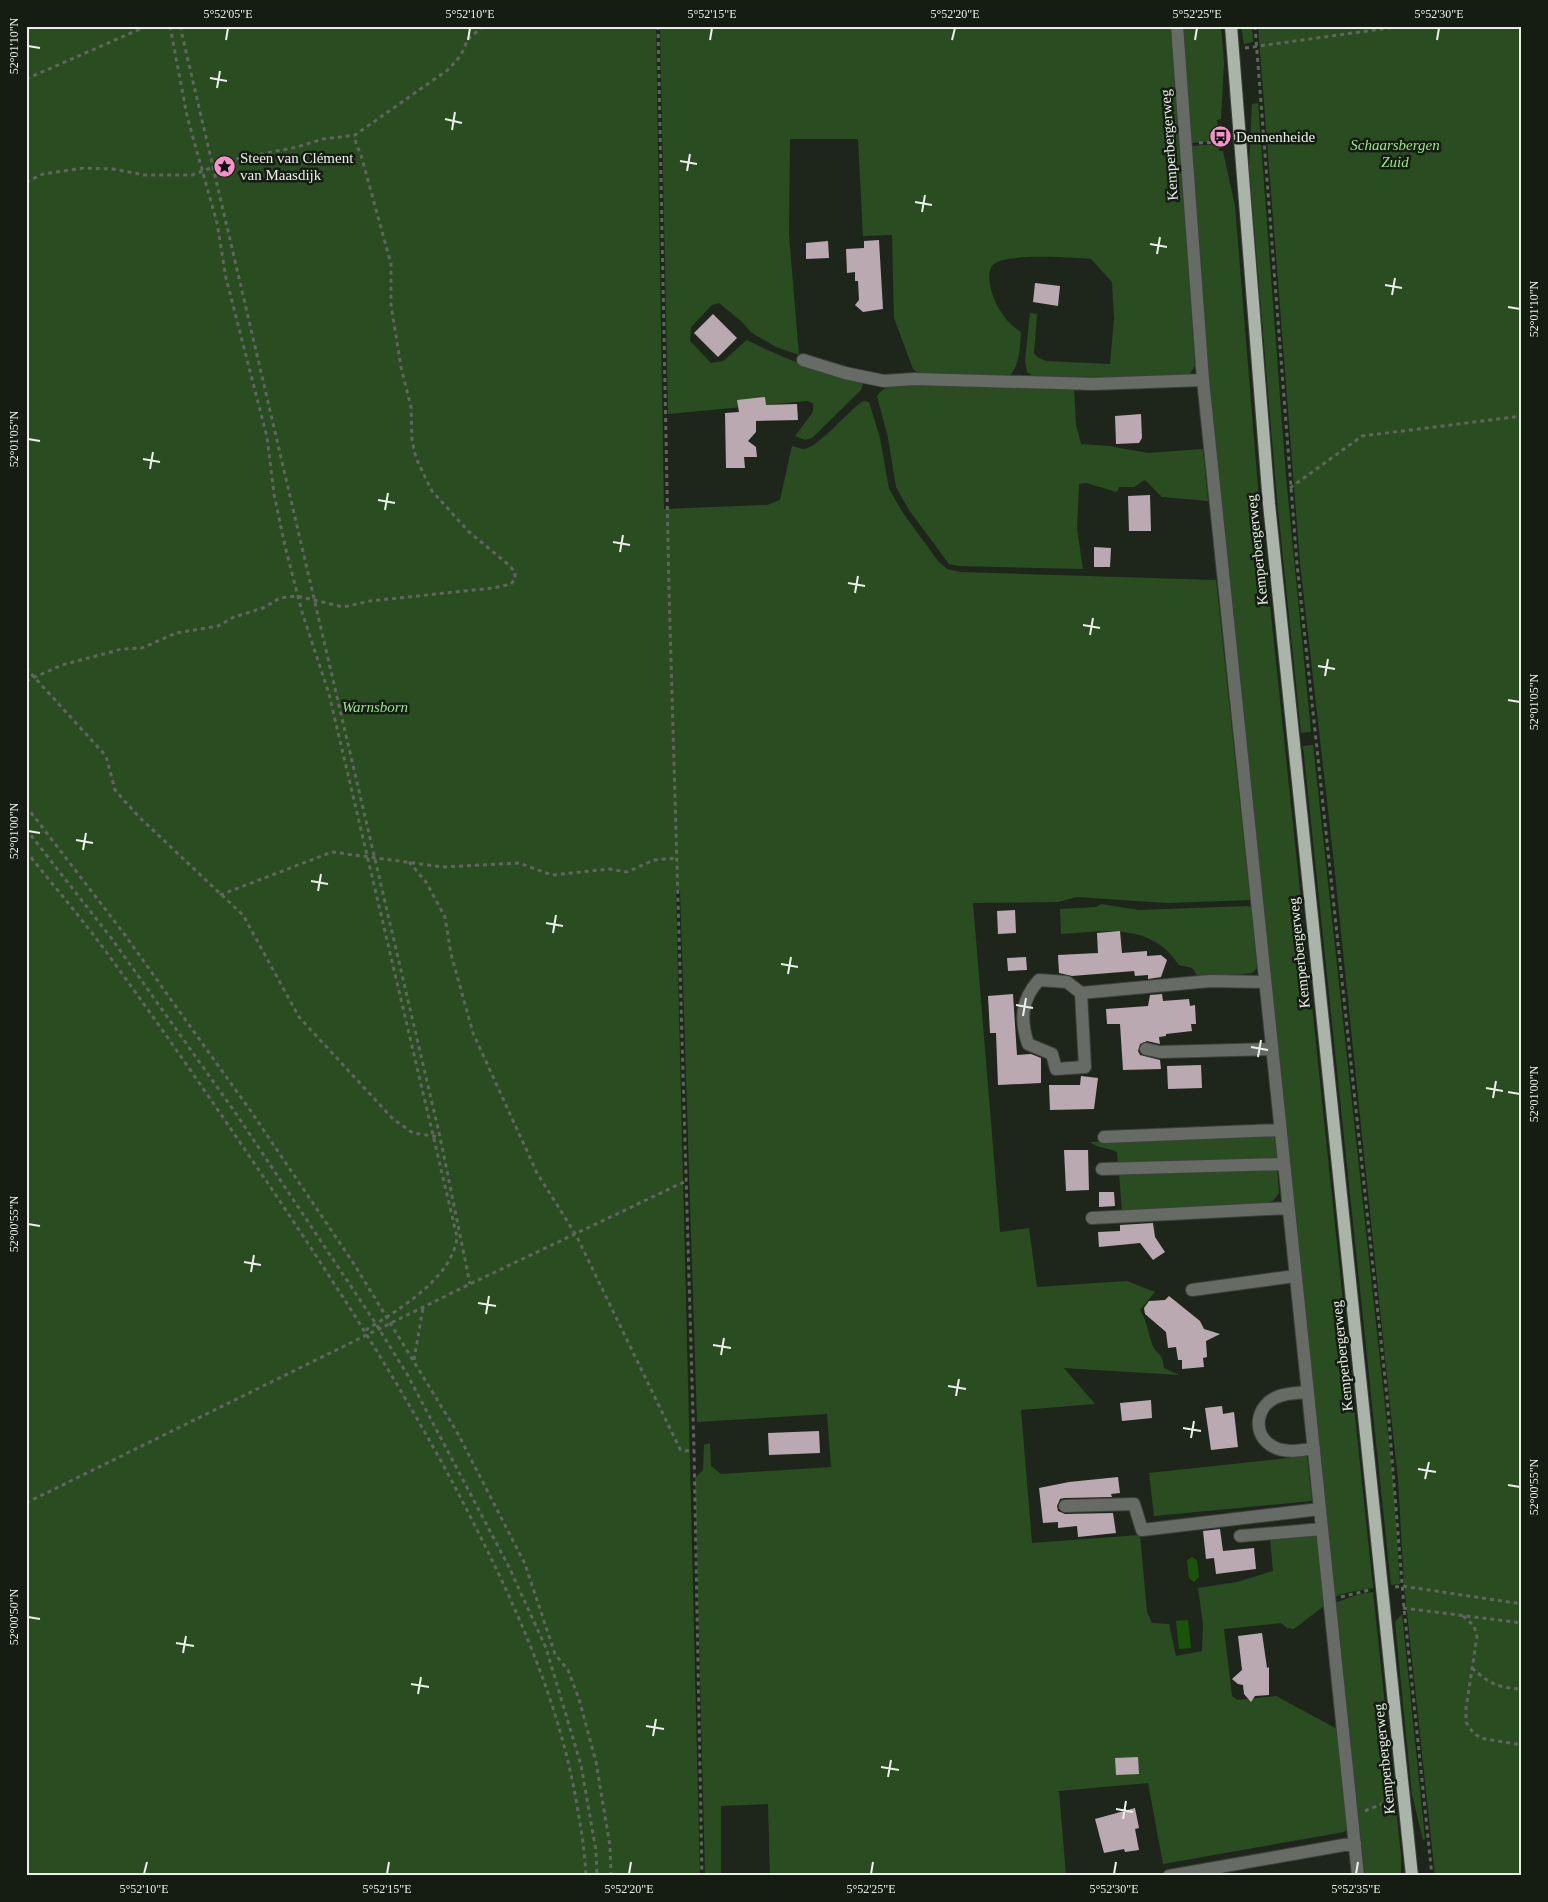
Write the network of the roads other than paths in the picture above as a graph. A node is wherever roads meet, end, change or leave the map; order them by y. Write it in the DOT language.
graph roads {
  1 [pos="1177,26"];
  2 [pos="1231,26"];
  3 [pos="803,360"];
  4 [pos="1202,380"];
  5 [pos="1264,982"];
  6 [pos="1081,993"];
  7 [pos="1146,1049"];
  8 [pos="1272,1049"];
  9 [pos="1280,1130"];
  10 [pos="1104,1137"];
  11 [pos="1284,1164"];
  12 [pos="1102,1169"];
  13 [pos="1288,1208"];
  14 [pos="1092,1218"];
  15 [pos="1295,1276"];
  16 [pos="1192,1290"];
  17 [pos="1308,1392"];
  18 [pos="1314,1448"];
  19 [pos="1065,1506"];
  20 [pos="1320,1509"];
  21 [pos="1322,1529"];
  22 [pos="1240,1536"];
  23 [pos="1355,1843"];
  24 [pos="1169,1876"];
  25 [pos="1358,1876"];
  26 [pos="1412,1876"];
  1 -- 4 [label="street, Kemperbergerweg"];
  2 -- 26 [label="main road, Kemperbergerweg"];
  3 -- 4 [label="street"];
  4 -- 5 [label="street, Kemperbergerweg"];
  5 -- 6 [label="street"];
  5 -- 8 [label="street, Kemperbergerweg"];
  6 -- 6 [label="street"];
  7 -- 8 [label="street"];
  8 -- 9 [label="street, Kemperbergerweg"];
  9 -- 10 [label="street"];
  9 -- 11 [label="street, Kemperbergerweg"];
  11 -- 12 [label="street"];
  11 -- 13 [label="street, Kemperbergerweg"];
  13 -- 14 [label="street"];
  13 -- 15 [label="street, Kemperbergerweg"];
  15 -- 16 [label="street"];
  15 -- 17 [label="street, Kemperbergerweg"];
  17 -- 18 [label="street, Kemperbergerweg"];
  17 -- 18 [label="street"];
  18 -- 20 [label="street, Kemperbergerweg"];
  19 -- 20 [label="street"];
  20 -- 21 [label="street, Kemperbergerweg"];
  21 -- 22 [label="street"];
  21 -- 23 [label="street, Kemperbergerweg"];
  23 -- 24 [label="street"];
  23 -- 25 [label="street, Kemperbergerweg"];
}
